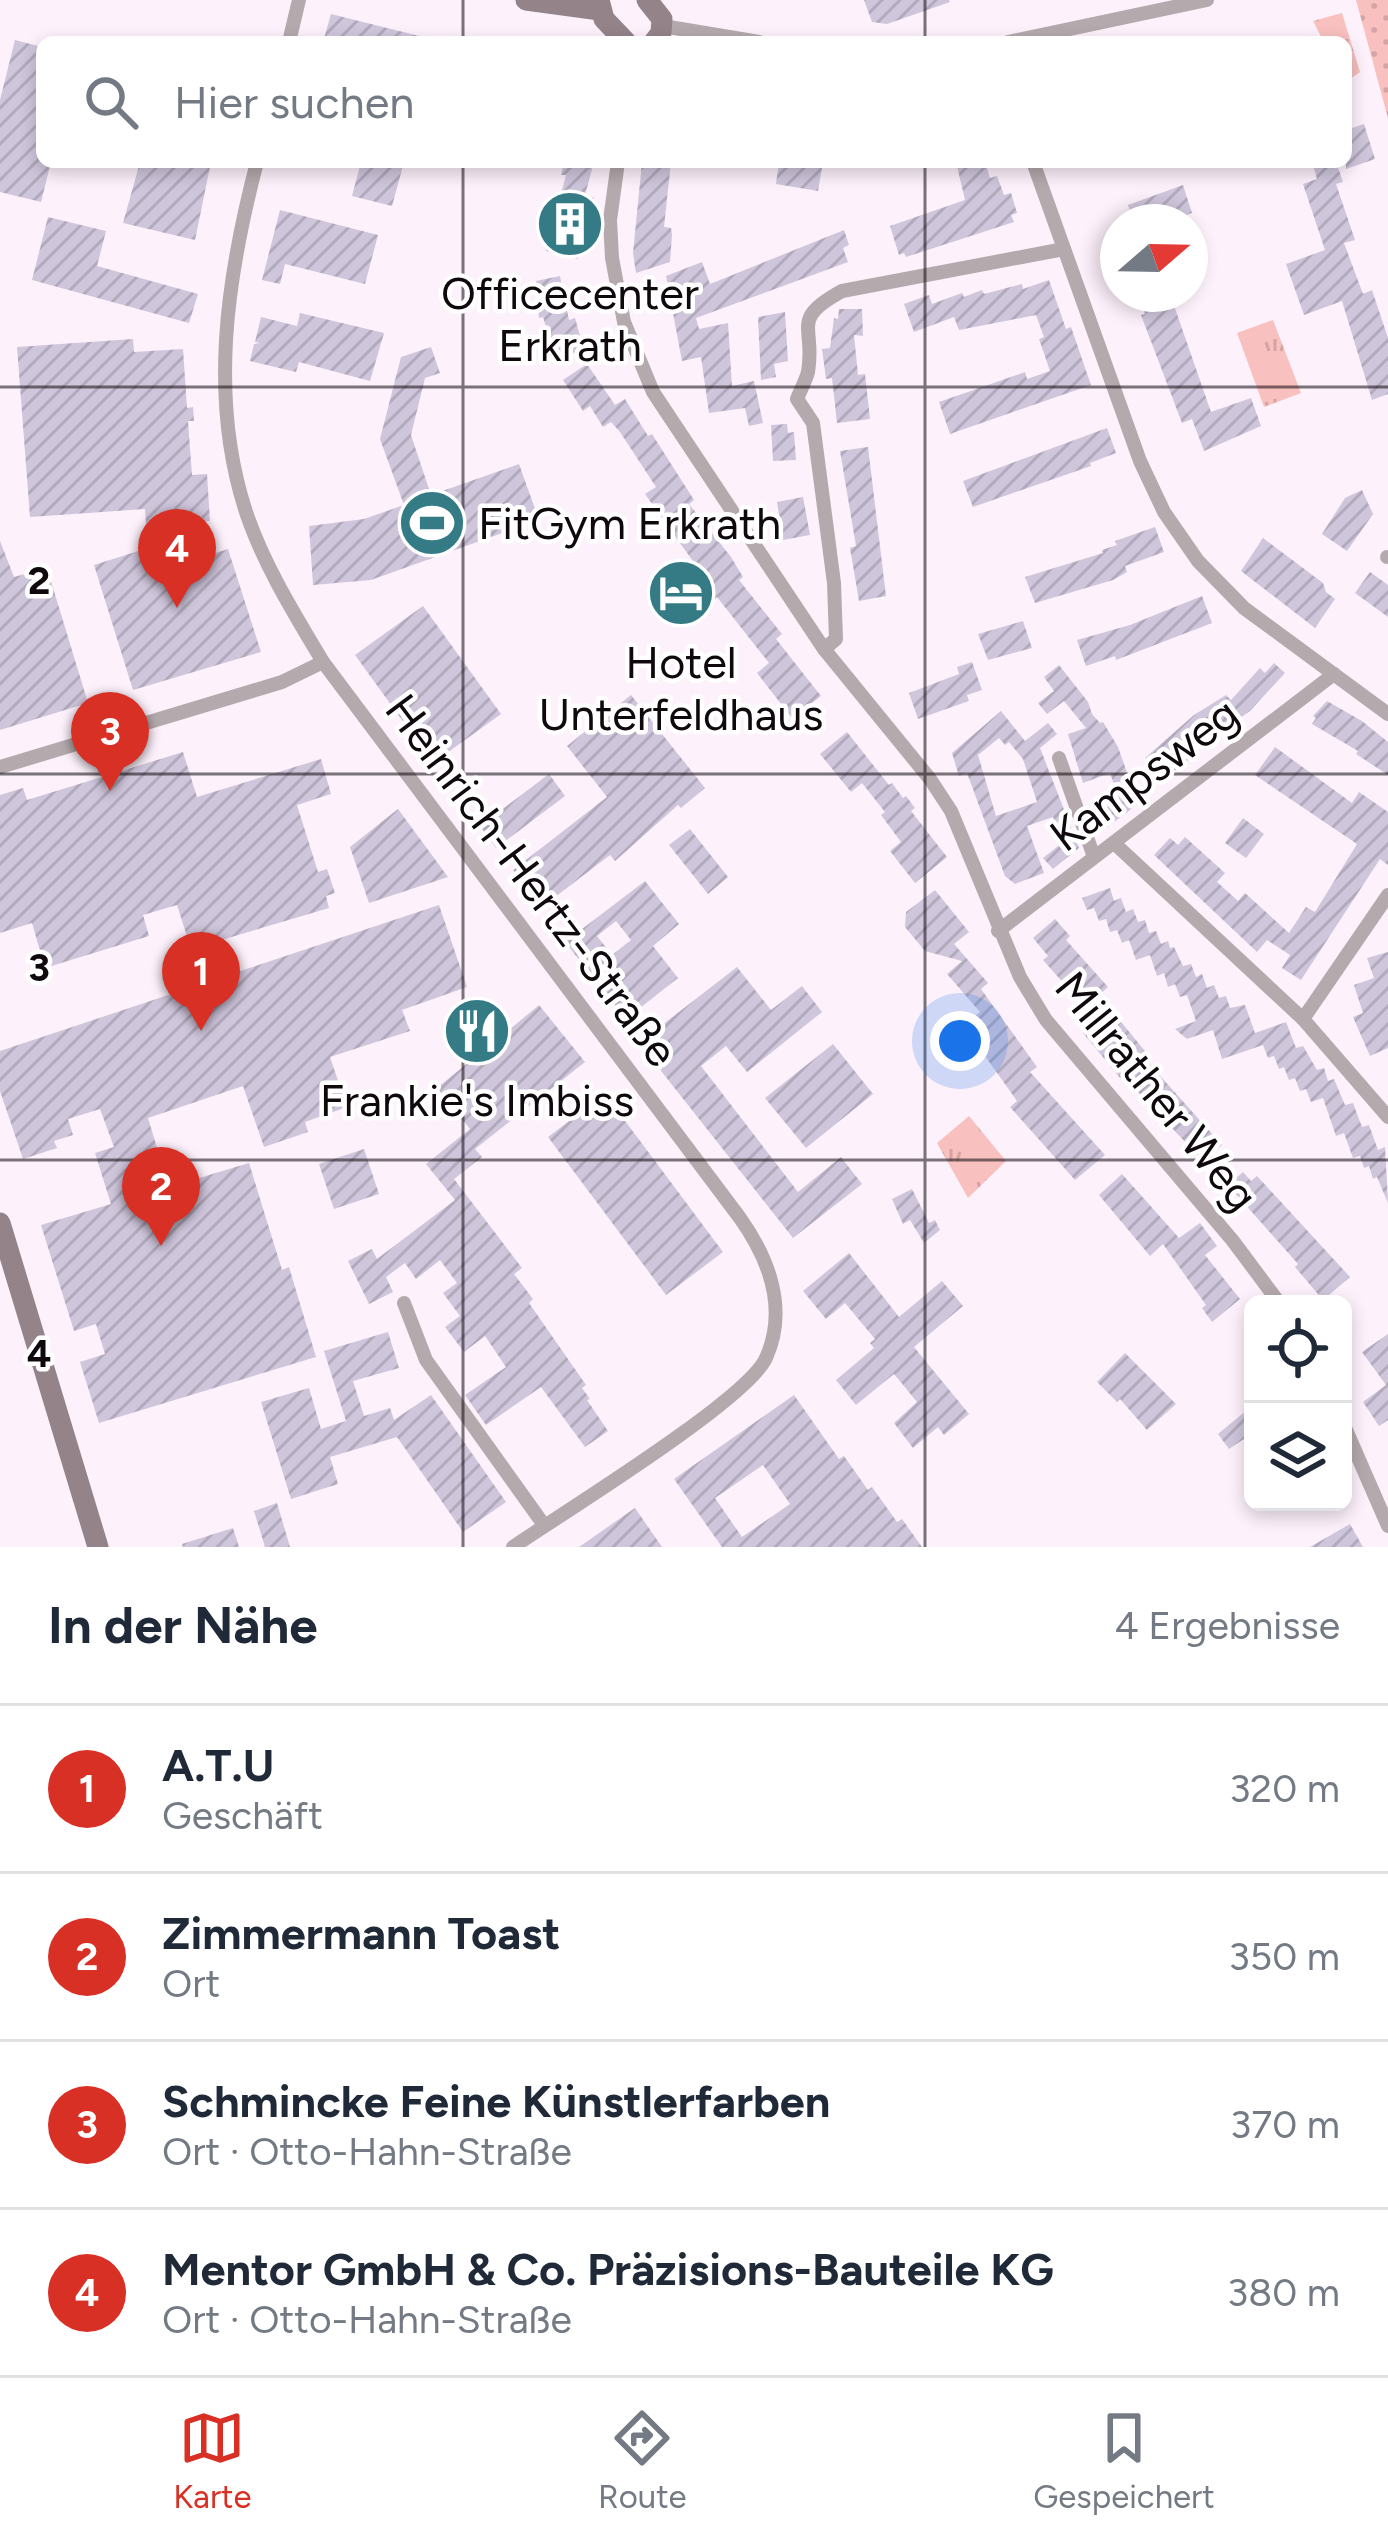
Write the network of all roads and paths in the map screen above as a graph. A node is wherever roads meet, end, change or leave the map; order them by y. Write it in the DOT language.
graph roads {
  1 [pos="299,0"];
  2 [pos="526,0"];
  3 [pos="647,0"];
  4 [pos="1207,0"];
  5 [pos="600,5"];
  6 [pos="658,34"];
  7 [pos="290,36"];
  8 [pos="622,36"];
  9 [pos="1036,36"];
  10 [pos="256,168"];
  11 [pos="618,168"];
  12 [pos="1035,168"];
  13 [pos="1064,249"];
  14 [pos="824,649"];
  15 [pos="323,662"];
  16 [pos="1334,674"];
  17 [pos="1388,714"];
  18 [pos="1059,758"];
  19 [pos="0,767"];
  20 [pos="1114,843"];
  21 [pos="1094,857"];
  22 [pos="1388,895"];
  23 [pos="998,931"];
  24 [pos="1303,1019"];
  25 [pos="1388,1117"];
  26 [pos="0,1223"];
  27 [pos="1273,1295"];
  28 [pos="404,1303"];
  29 [pos="1352,1444"];
  30 [pos="544,1526"];
  31 [pos="1388,1526"];
  32 [pos="98,1547"];
  33 [pos="513,1547"];
  1 -- 7 [label="street"];
  2 -- 5 [label="street"];
  3 -- 6 [label="street"];
  4 -- 9 [label="street"];
  5 -- 8 [label="street"];
  10 -- 15 [label="street, Heinrich-Hertz-Straße"];
  11 -- 14 [label="street, Millrather Weg"];
  12 -- 13 [label="street"];
  13 -- 14 [label="street"];
  13 -- 16 [label="street"];
  14 -- 23 [label="street, Millrather Weg"];
  15 -- 19 [label="street"];
  15 -- 30 [label="street, Heinrich-Hertz-Straße"];
  16 -- 17 [label="street"];
  16 -- 20 [label="street, Kampsweg"];
  18 -- 21 [label="street"];
  20 -- 21 [label="street, Kampsweg"];
  20 -- 24 [label="street"];
  21 -- 23 [label="street, Kampsweg"];
  22 -- 24 [label="street"];
  23 -- 27 [label="street, Millrather Weg"];
  24 -- 25 [label="street"];
  26 -- 32 [label="street"];
  28 -- 30 [label="street"];
  29 -- 31 [label="street"];
  30 -- 33 [label="street, Heinrich-Hertz-Straße"];
}
